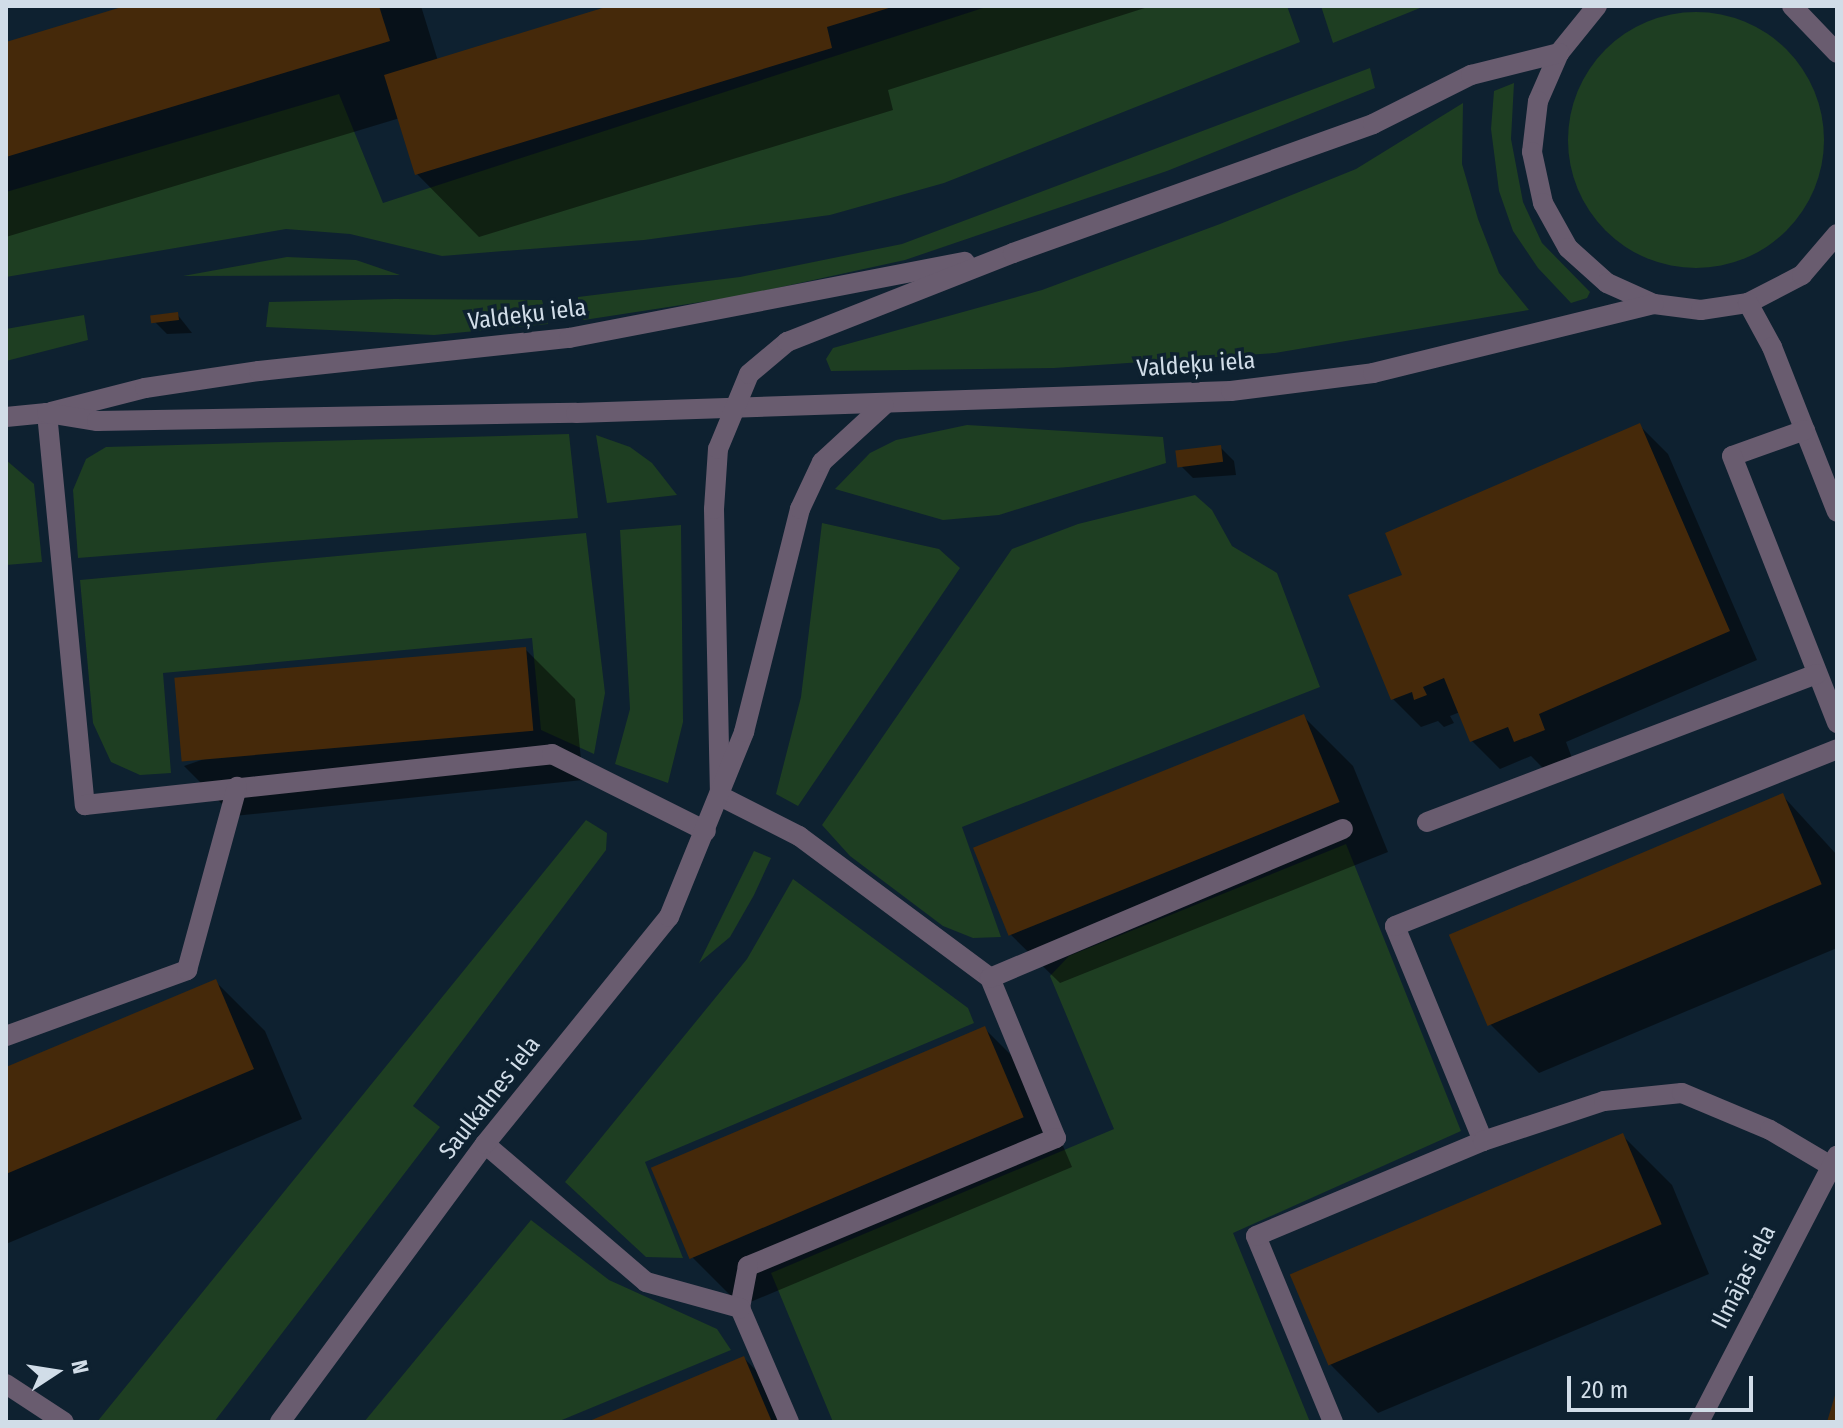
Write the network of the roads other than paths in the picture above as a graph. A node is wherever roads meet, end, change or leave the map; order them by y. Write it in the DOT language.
graph roads {
  1 [pos="1597,6"];
  2 [pos="1792,6"];
  3 [pos="1559,53"];
  4 [pos="1837,53"];
  5 [pos="1837,234"];
  6 [pos="1013,253"];
  7 [pos="1748,303"];
  8 [pos="1654,304"];
  9 [pos="884,405"];
  10 [pos="733,406"];
  11 [pos="47,413"];
  12 [pos="6,417"];
  13 [pos="1805,430"];
  14 [pos="1837,512"];
  15 [pos="1817,674"];
  16 [pos="1837,723"];
  17 [pos="1837,749"];
  18 [pos="237,787"];
  19 [pos="720,796"];
  20 [pos="1427,822"];
  21 [pos="1343,829"];
  22 [pos="706,831"];
  23 [pos="990,978"];
  24 [pos="6,1036"];
  25 [pos="1483,1141"];
  26 [pos="485,1144"];
  27 [pos="1834,1161"];
  28 [pos="740,1308"];
  29 [pos="6,1384"];
  30 [pos="64,1422"];
  31 [pos="280,1422"];
  32 [pos="789,1422"];
  33 [pos="1333,1422"];
  34 [pos="1699,1422"];
  1 -- 3 [label="street"];
  2 -- 4 [label="street"];
  3 -- 6 [label="street, Valdeķu iela"];
  3 -- 8 [label="street"];
  5 -- 7 [label="street"];
  6 -- 10 [label="street, Valdeķu iela"];
  6 -- 11 [label="street, Valdeķu iela"];
  7 -- 8 [label="street"];
  7 -- 13 [label="street"];
  8 -- 9 [label="street, Valdeķu iela"];
  9 -- 10 [label="street, Valdeķu iela"];
  9 -- 19 [label="street, Saulkalnes iela"];
  10 -- 11 [label="street, Valdeķu iela"];
  10 -- 19 [label="street, Saulkalnes iela"];
  11 -- 12 [label="street, Valdeķu iela"];
  11 -- 18 [label="street"];
  13 -- 14 [label="street"];
  13 -- 15 [label="street"];
  15 -- 16 [label="street"];
  15 -- 20 [label="street"];
  17 -- 25 [label="street"];
  18 -- 22 [label="street"];
  18 -- 24 [label="street"];
  19 -- 22 [label="street, Saulkalnes iela"];
  19 -- 23 [label="street"];
  21 -- 23 [label="street"];
  22 -- 26 [label="street, Saulkalnes iela"];
  23 -- 28 [label="street"];
  25 -- 27 [label="street"];
  25 -- 33 [label="street"];
  26 -- 28 [label="street"];
  26 -- 31 [label="street, Saulkalnes iela"];
  27 -- 34 [label="street, Ilmājas iela"];
  28 -- 32 [label="street"];
  29 -- 30 [label="street"];
}
